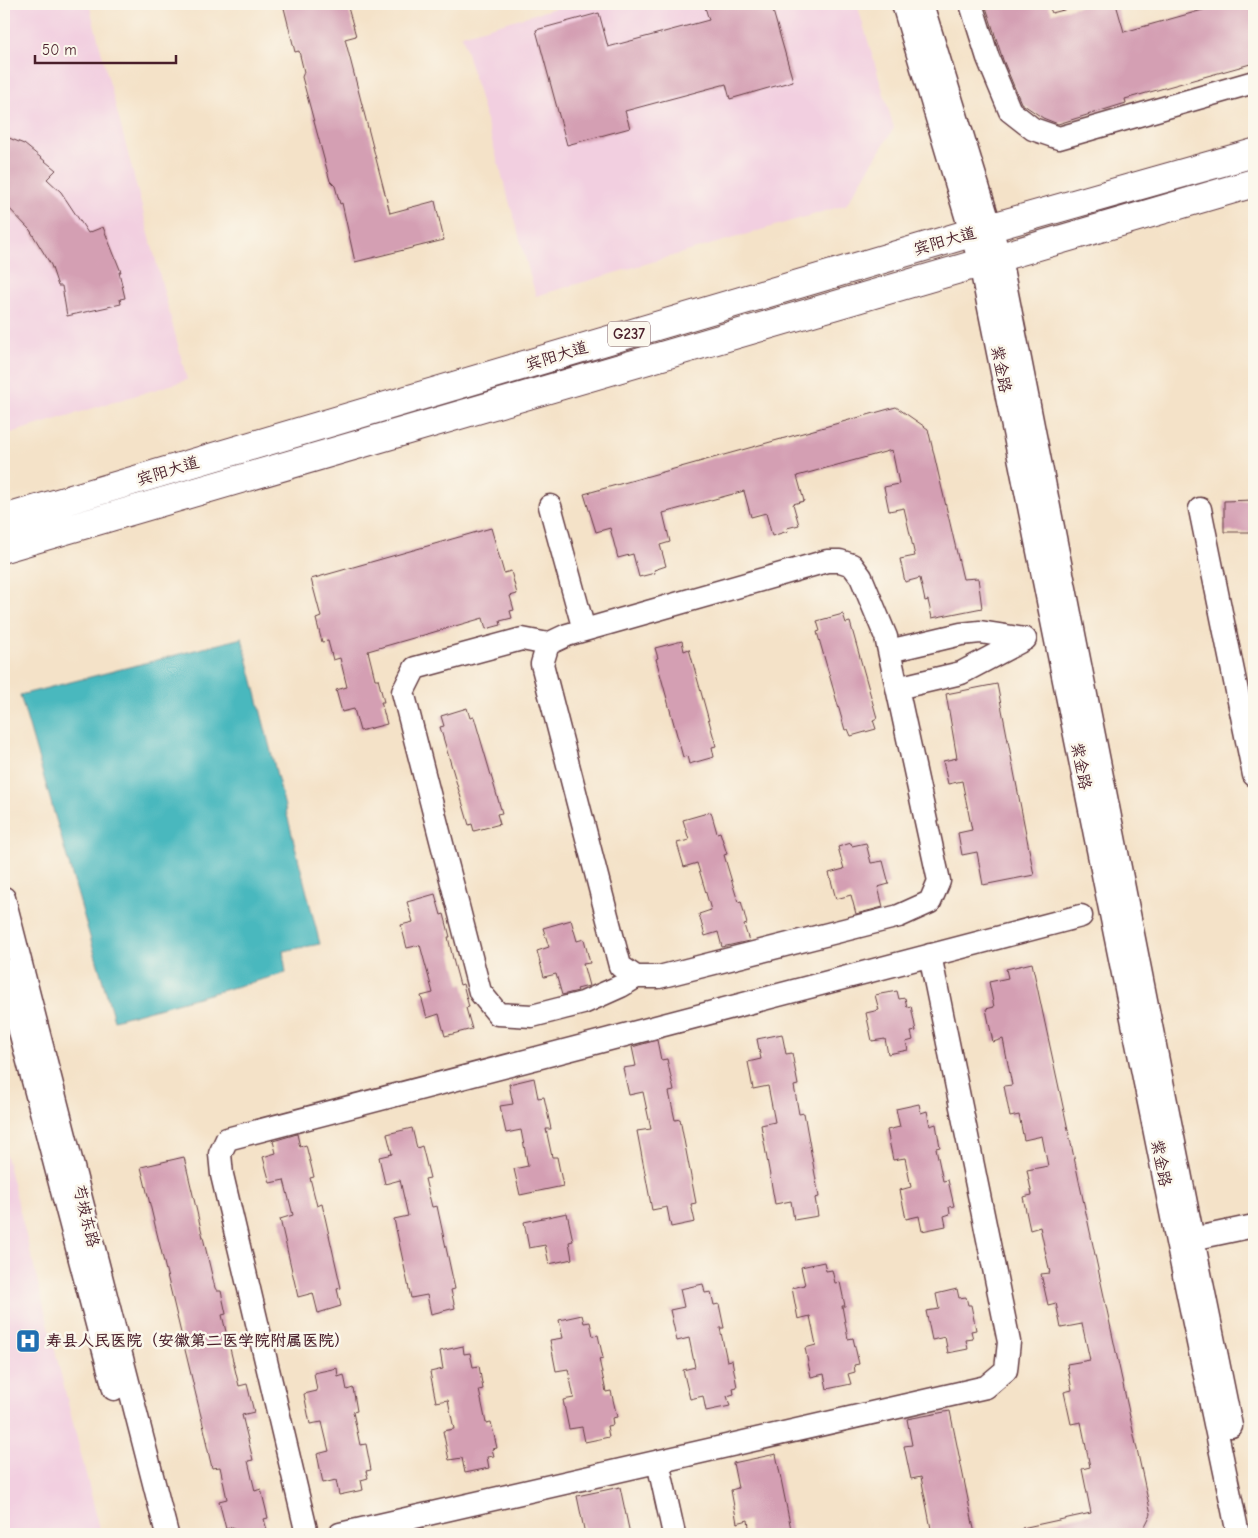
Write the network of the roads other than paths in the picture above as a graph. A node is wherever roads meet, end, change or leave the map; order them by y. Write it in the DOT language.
graph roads {
  1 [pos="903,4"];
  2 [pos="922,4"];
  3 [pos="971,4"];
  4 [pos="1254,82"];
  5 [pos="1254,153"];
  6 [pos="1254,183"];
  7 [pos="981,230"];
  8 [pos="990,260"];
  9 [pos="550,506"];
  10 [pos="40,509"];
  11 [pos="1200,509"];
  12 [pos="4,510"];
  13 [pos="4,519"];
  14 [pos="44,537"];
  15 [pos="4,548"];
  16 [pos="4,561"];
  17 [pos="584,630"];
  18 [pos="548,644"];
  19 [pos="889,651"];
  20 [pos="897,688"];
  21 [pos="1254,769"];
  22 [pos="4,898"];
  23 [pos="1081,916"];
  24 [pos="930,955"];
  25 [pos="4,970"];
  26 [pos="636,977"];
  27 [pos="1254,1226"];
  28 [pos="1185,1240"];
  29 [pos="658,1462"];
  30 [pos="152,1534"];
  31 [pos="167,1534"];
  32 [pos="307,1534"];
  33 [pos="340,1534"];
  34 [pos="674,1534"];
  35 [pos="1238,1534"];
  36 [pos="1254,1534"];
  1 -- 7 [label="street, 紫金路"];
  2 -- 7 [label="street, 紫金路"];
  3 -- 4 [label="street"];
  5 -- 7 [label="highway, 宾阳大道 / G237"];
  6 -- 8 [label="highway, 宾阳大道 / G237"];
  7 -- 8 [label="street, 紫金路"];
  7 -- 10 [label="highway, 宾阳大道 / G237"];
  8 -- 14 [label="highway, 宾阳大道 / G237"];
  8 -- 28 [label="street, 紫金路"];
  9 -- 17 [label="street"];
  10 -- 12 [label="street"];
  10 -- 13 [label="highway, 宾阳大道 / G237"];
  11 -- 21 [label="street"];
  14 -- 15 [label="highway, 宾阳大道 / G237"];
  14 -- 16 [label="street"];
  17 -- 18 [label="street"];
  17 -- 19 [label="street"];
  18 -- 26 [label="street"];
  18 -- 26 [label="street"];
  19 -- 20 [label="street"];
  19 -- 20 [label="street"];
  20 -- 26 [label="street"];
  22 -- 31 [label="street, 芍坡东路"];
  23 -- 24 [label="street"];
  24 -- 29 [label="street"];
  24 -- 32 [label="street"];
  25 -- 30 [label="street, 芍坡东路"];
  27 -- 28 [label="street"];
  28 -- 35 [label="street, 紫金路"];
  28 -- 36 [label="street, 紫金路"];
  29 -- 33 [label="street"];
  29 -- 34 [label="street"];
}
